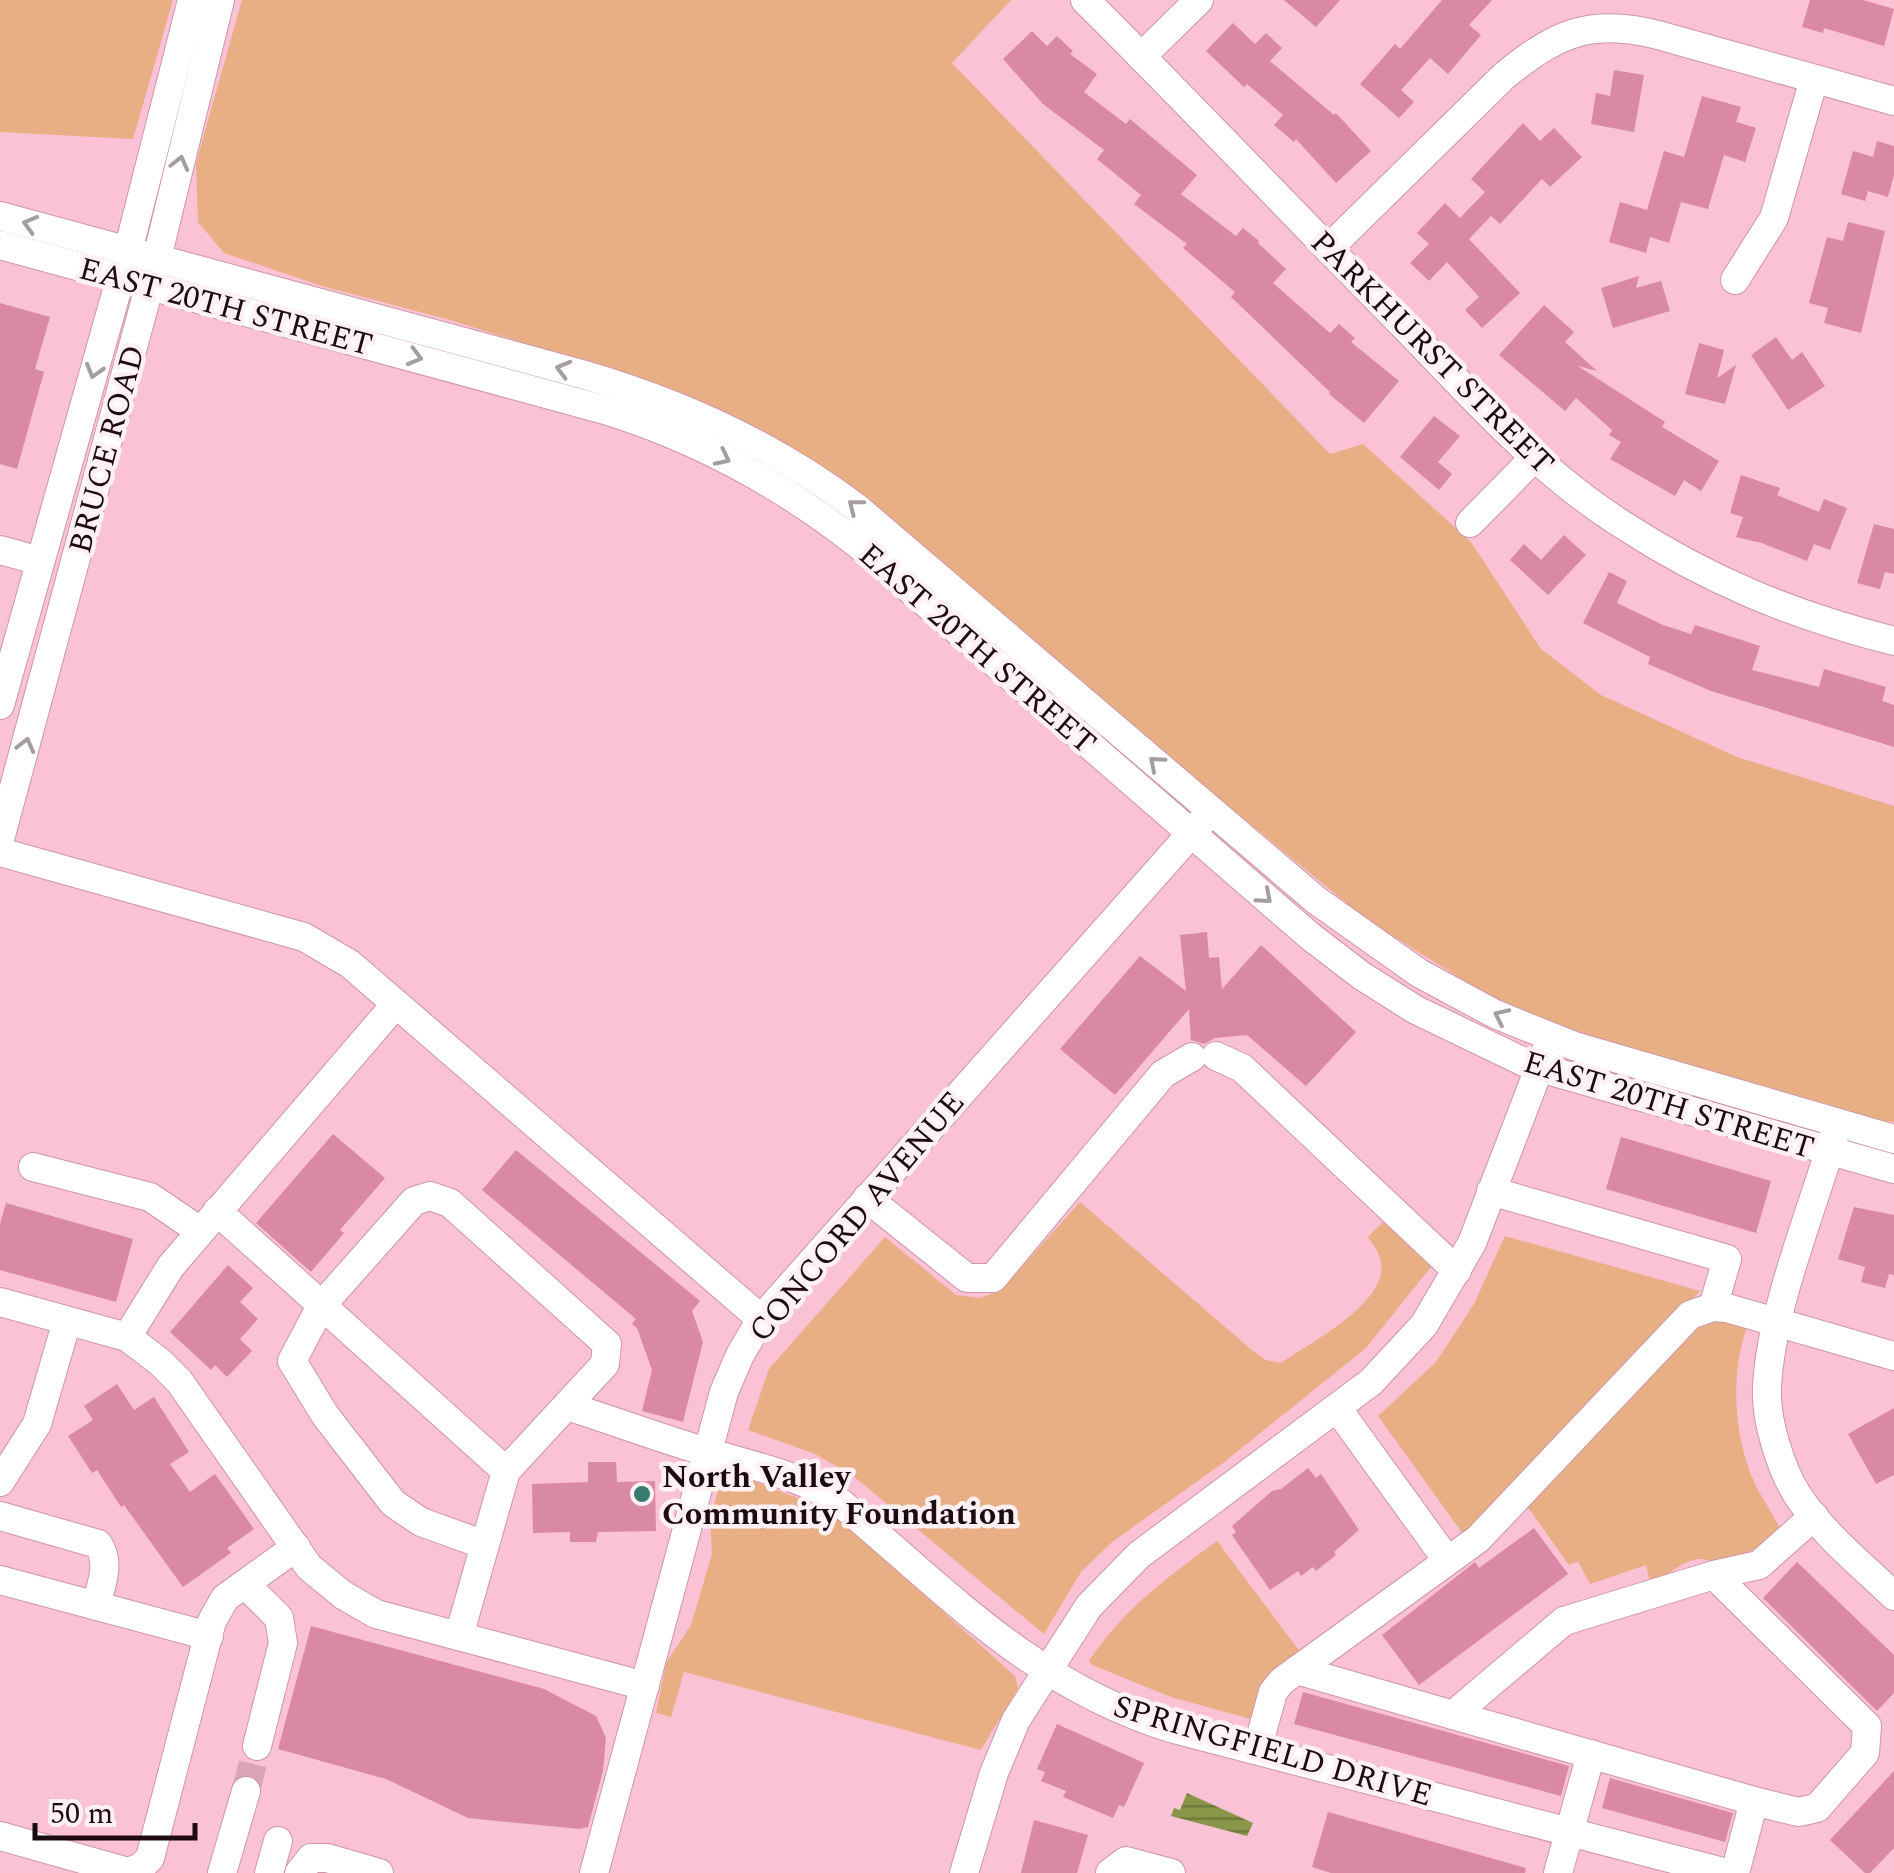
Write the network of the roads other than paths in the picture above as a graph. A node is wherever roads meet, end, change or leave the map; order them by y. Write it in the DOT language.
graph roads {
  1 [pos="192,0"];
  2 [pos="220,0"];
  3 [pos="1085,0"];
  4 [pos="1199,0"];
  5 [pos="1142,56"];
  6 [pos="1814,79"];
  7 [pos="1894,101"];
  8 [pos="0,216"];
  9 [pos="0,245"];
  10 [pos="1328,249"];
  11 [pos="124,264"];
  12 [pos="154,272"];
  13 [pos="1736,280"];
  14 [pos="1534,458"];
  15 [pos="1470,523"];
  16 [pos="0,550"];
  17 [pos="40,561"];
  18 [pos="1894,642"];
  19 [pos="0,706"];
  20 [pos="1211,811"];
  21 [pos="1192,833"];
  22 [pos="0,839"];
  23 [pos="0,852"];
  24 [pos="395,1005"];
  25 [pos="1551,1038"];
  26 [pos="1539,1068"];
  27 [pos="1894,1139"];
  28 [pos="1832,1142"];
  29 [pos="1894,1151"];
  30 [pos="33,1166"];
  31 [pos="1894,1169"];
  32 [pos="1491,1191"];
  33 [pos="867,1198"];
  34 [pos="208,1221"];
  35 [pos="1457,1271"];
  36 [pos="0,1302"];
  37 [pos="322,1306"];
  38 [pos="1712,1307"];
  39 [pos="761,1319"];
  40 [pos="67,1321"];
  41 [pos="1777,1322"];
  42 [pos="127,1338"];
  43 [pos="1894,1355"];
  44 [pos="567,1406"];
  45 [pos="1337,1408"];
  46 [pos="708,1452"];
  47 [pos="506,1471"];
  48 [pos="0,1482"];
  49 [pos="0,1516"];
  50 [pos="1814,1516"];
  51 [pos="485,1545"];
  52 [pos="296,1547"];
  53 [pos="1446,1560"];
  54 [pos="1714,1575"];
  55 [pos="0,1580"];
  56 [pos="245,1584"];
  57 [pos="1894,1596"];
  58 [pos="96,1606"];
  59 [pos="208,1636"];
  60 [pos="459,1636"];
  61 [pos="1297,1670"];
  62 [pos="1046,1672"];
  63 [pos="644,1686"];
  64 [pos="1452,1715"];
  65 [pos="258,1746"];
  66 [pos="1257,1750"];
  67 [pos="1591,1754"];
  68 [pos="246,1791"];
  69 [pos="1754,1801"];
  70 [pos="1569,1832"];
  71 [pos="0,1836"];
  72 [pos="278,1840"];
  73 [pos="141,1870"];
  74 [pos="222,1873"];
  75 [pos="269,1873"];
  76 [pos="299,1873"];
  77 [pos="379,1873"];
  78 [pos="594,1873"];
  79 [pos="964,1873"];
  80 [pos="1110,1873"];
  81 [pos="1171,1873"];
  82 [pos="1558,1873"];
  83 [pos="1731,1873"];
  1 -- 11 [label="street, BRUCE ROAD"];
  12 -- 2 [label="street, BRUCE ROAD, one-way"];
  3 -- 5 [label="street, PARKHURST STREET"];
  4 -- 5 [label="street"];
  5 -- 10 [label="street, PARKHURST STREET"];
  6 -- 7 [label="street"];
  6 -- 10 [label="street"];
  6 -- 13 [label="street"];
  11 -- 8 [label="street, EAST 20TH STREET, one-way"];
  9 -- 11 [label="street, EAST 20TH STREET"];
  10 -- 14 [label="street, PARKHURST STREET"];
  11 -- 12 [label="street, EAST 20TH STREET"];
  11 -- 17 [label="street, BRUCE ROAD, one-way"];
  20 -- 12 [label="street, EAST 20TH STREET, one-way"];
  12 -- 21 [label="street, EAST 20TH STREET, one-way"];
  22 -- 12 [label="street, BRUCE ROAD, one-way"];
  14 -- 15 [label="street"];
  14 -- 18 [label="street, PARKHURST STREET"];
  16 -- 17 [label="street"];
  17 -- 19 [label="street, BRUCE ROAD"];
  20 -- 21 [label="street, CONCORD AVENUE"];
  25 -- 20 [label="street, EAST 20TH STREET, one-way"];
  21 -- 26 [label="street, EAST 20TH STREET, one-way"];
  21 -- 33 [label="street, CONCORD AVENUE"];
  23 -- 24 [label="street"];
  24 -- 34 [label="street"];
  24 -- 39 [label="street"];
  25 -- 26 [label="street"];
  25 -- 27 [label="street, EAST 20TH STREET"];
  26 -- 28 [label="street, EAST 20TH STREET"];
  26 -- 32 [label="street"];
  28 -- 29 [label="street, EAST 20TH STREET"];
  28 -- 31 [label="street, EAST 20TH STREET"];
  28 -- 41 [label="street"];
  30 -- 34 [label="street"];
  32 -- 35 [label="street"];
  32 -- 38 [label="street"];
  33 -- 35 [label="street"];
  33 -- 39 [label="street, CONCORD AVENUE"];
  34 -- 37 [label="street"];
  34 -- 42 [label="street"];
  35 -- 45 [label="street"];
  36 -- 40 [label="street"];
  37 -- 44 [label="street"];
  37 -- 47 [label="street"];
  37 -- 51 [label="street"];
  38 -- 41 [label="street"];
  38 -- 53 [label="street"];
  39 -- 46 [label="street, CONCORD AVENUE"];
  40 -- 42 [label="street"];
  40 -- 48 [label="street"];
  41 -- 43 [label="street"];
  41 -- 50 [label="street"];
  42 -- 52 [label="street"];
  44 -- 46 [label="street, SPRINGFIELD DRIVE"];
  44 -- 47 [label="street"];
  45 -- 53 [label="street"];
  45 -- 62 [label="street"];
  46 -- 62 [label="street, SPRINGFIELD DRIVE"];
  46 -- 63 [label="street, CONCORD AVENUE"];
  47 -- 51 [label="street"];
  49 -- 58 [label="street"];
  50 -- 54 [label="street"];
  50 -- 57 [label="street"];
  51 -- 60 [label="street"];
  52 -- 56 [label="street"];
  52 -- 60 [label="street"];
  53 -- 61 [label="street"];
  54 -- 64 [label="street"];
  54 -- 69 [label="street"];
  55 -- 58 [label="street"];
  56 -- 59 [label="street"];
  56 -- 65 [label="street"];
  58 -- 59 [label="street"];
  59 -- 73 [label="street"];
  60 -- 63 [label="street"];
  61 -- 64 [label="street"];
  61 -- 66 [label="street"];
  62 -- 66 [label="street, SPRINGFIELD DRIVE"];
  62 -- 79 [label="street"];
  63 -- 78 [label="street, CONCORD AVENUE"];
  64 -- 67 [label="street"];
  66 -- 70 [label="street, SPRINGFIELD DRIVE"];
  67 -- 69 [label="street"];
  67 -- 70 [label="street"];
  68 -- 74 [label="street"];
  69 -- 83 [label="street"];
  70 -- 82 [label="street"];
  70 -- 83 [label="street, SPRINGFIELD DRIVE"];
  71 -- 73 [label="street"];
  72 -- 75 [label="street"];
  76 -- 77 [label="street"];
  80 -- 81 [label="street"];
}
